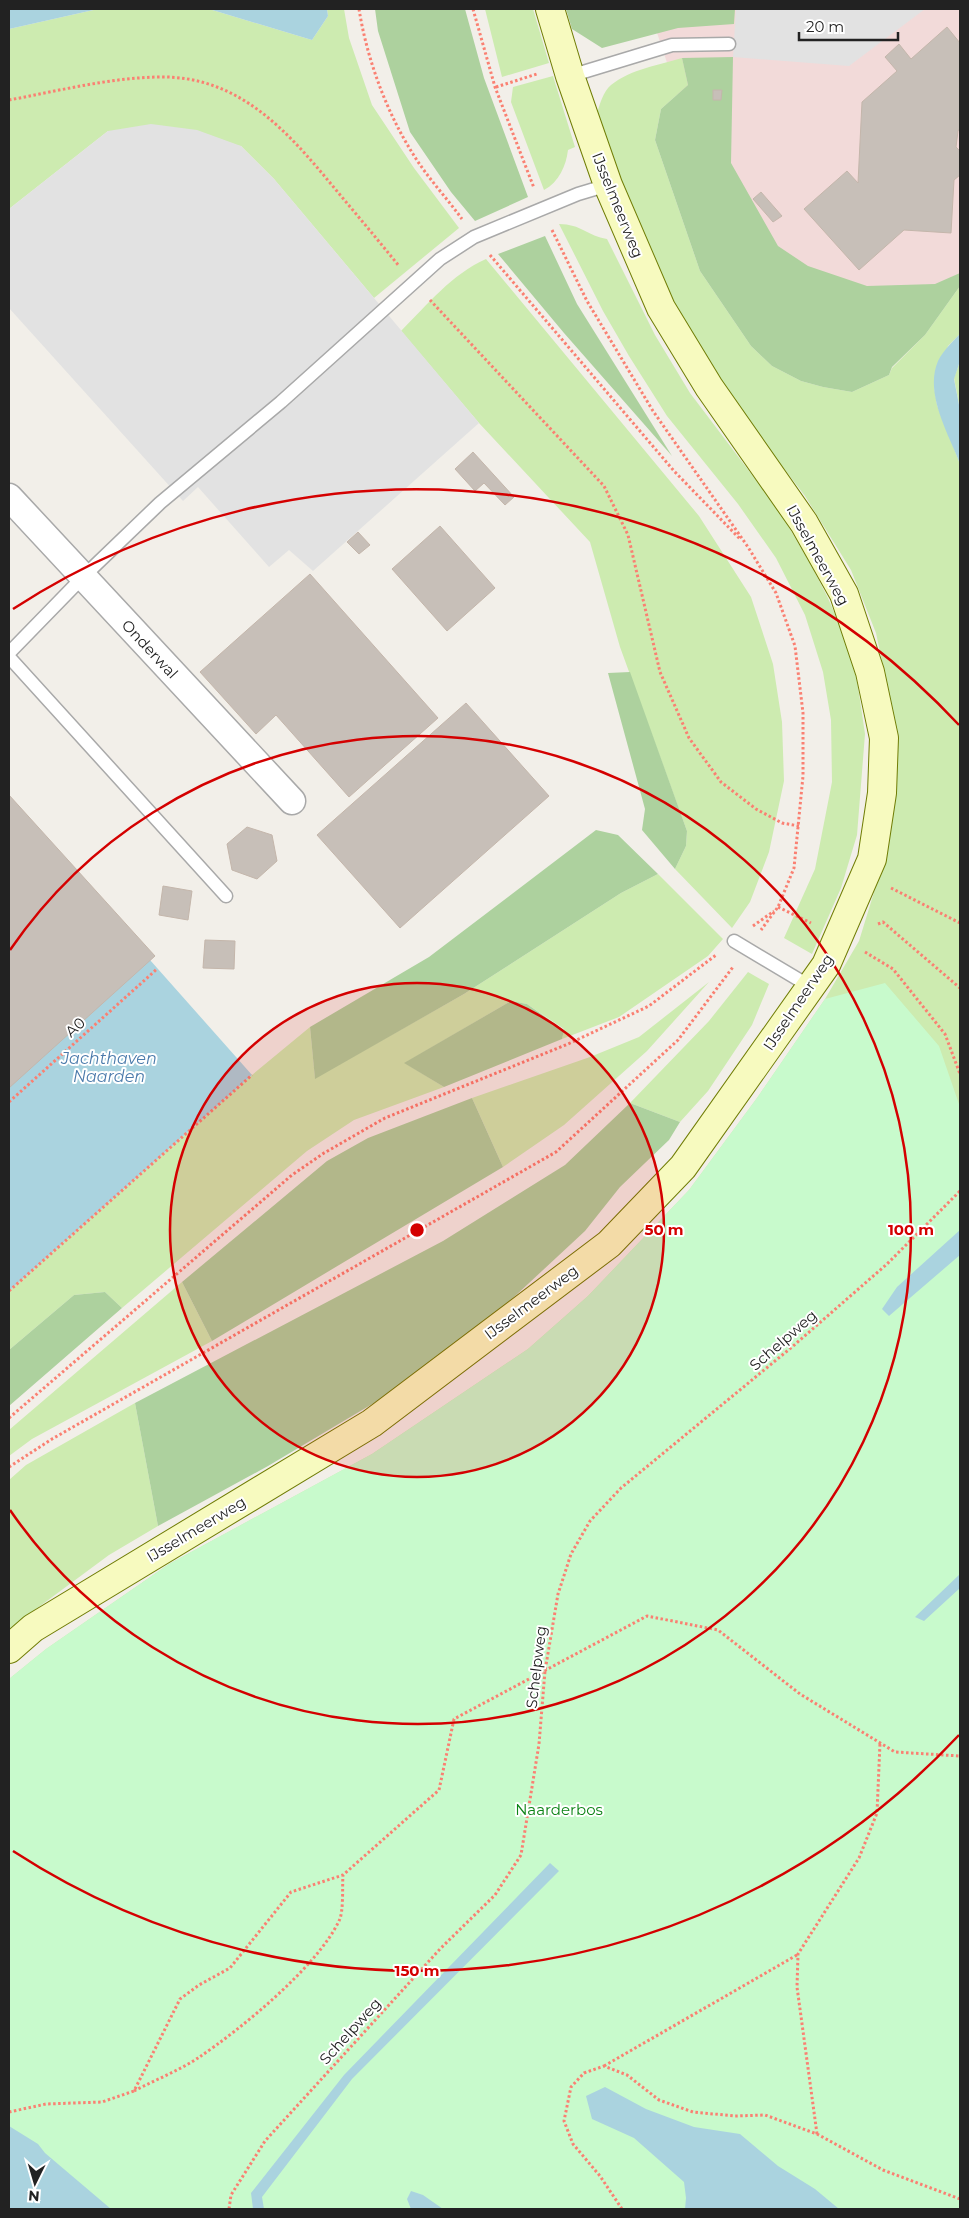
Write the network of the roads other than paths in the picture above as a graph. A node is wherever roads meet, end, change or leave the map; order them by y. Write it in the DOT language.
graph roads {
  1 [pos="550,9"];
  2 [pos="729,44"];
  3 [pos="568,70"];
  4 [pos="608,185"];
  5 [pos="9,497"];
  6 [pos="83,577"];
  7 [pos="9,654"];
  8 [pos="9,657"];
  9 [pos="292,801"];
  10 [pos="226,896"];
  11 [pos="734,941"];
  12 [pos="810,987"];
  13 [pos="9,1649"];
  1 -- 3 [label="main road, IJsselmeerweg"];
  2 -- 3 [label="lane"];
  3 -- 4 [label="main road, IJsselmeerweg"];
  4 -- 6 [label="lane"];
  4 -- 12 [label="main road, IJsselmeerweg"];
  5 -- 6 [label="street, Onderwal"];
  6 -- 7 [label="lane"];
  6 -- 9 [label="street, Onderwal"];
  8 -- 10 [label="lane"];
  11 -- 12 [label="lane"];
  12 -- 13 [label="main road, IJsselmeerweg"];
}
